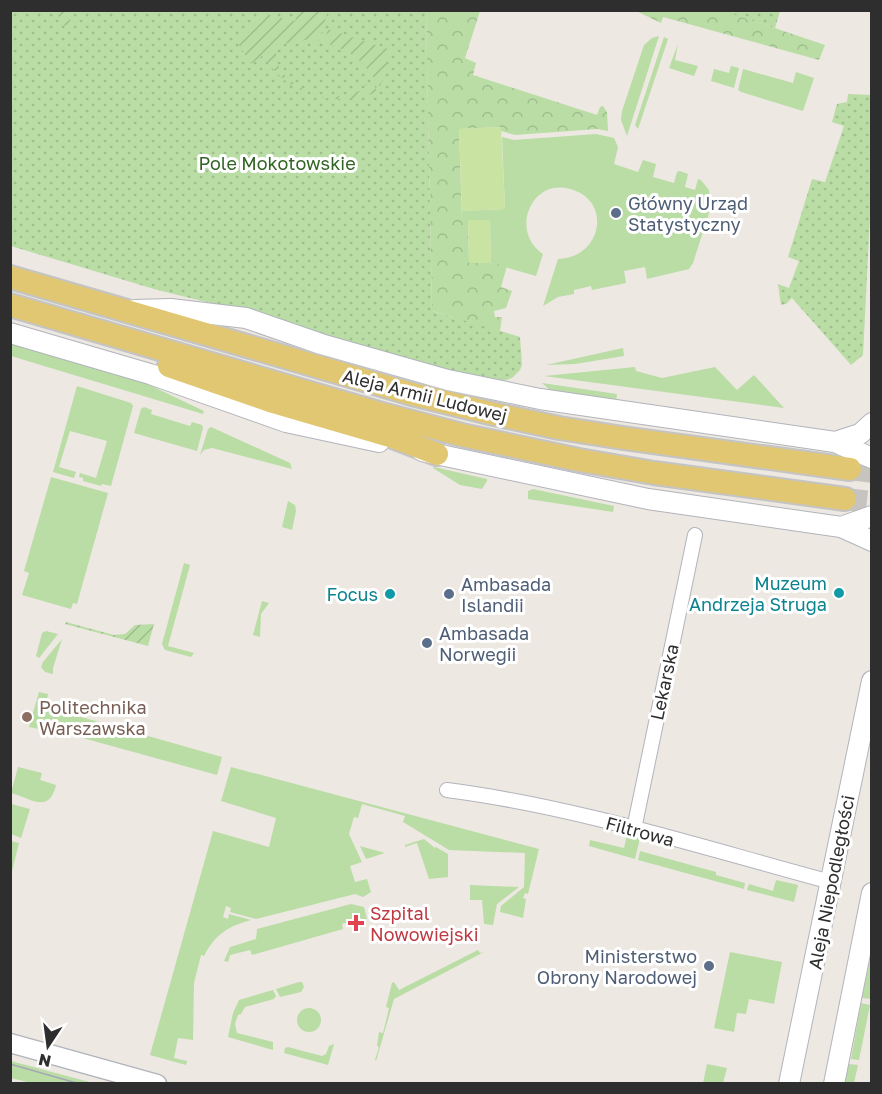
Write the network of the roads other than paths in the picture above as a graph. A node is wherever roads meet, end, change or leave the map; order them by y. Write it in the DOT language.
graph roads {
  1 [pos="10,277"];
  2 [pos="10,305"];
  3 [pos="118,310"];
  4 [pos="77,325"];
  5 [pos="10,333"];
  6 [pos="872,423"];
  7 [pos="836,442"];
  8 [pos="437,454"];
  9 [pos="872,458"];
  10 [pos="850,469"];
  11 [pos="845,499"];
  12 [pos="872,516"];
  13 [pos="842,527"];
  14 [pos="695,535"];
  15 [pos="872,541"];
  16 [pos="872,681"];
  17 [pos="447,790"];
  18 [pos="634,829"];
  19 [pos="831,882"];
  20 [pos="872,893"];
  21 [pos="868,923"];
  22 [pos="10,1043"];
  23 [pos="158,1083"];
  24 [pos="789,1083"];
  25 [pos="834,1083"];
  1 -- 3 [label="main road, Aleja Armii Ludowej"];
  2 -- 4 [label="main road, Aleja Armii Ludowej"];
  3 -- 7 [label="main road"];
  3 -- 10 [label="main road, Aleja Armii Ludowej"];
  4 -- 8 [label="main road"];
  4 -- 11 [label="main road, Aleja Armii Ludowej"];
  5 -- 8 [label="main road"];
  6 -- 7 [label="main road"];
  7 -- 9 [label="main road"];
  8 -- 13 [label="main road"];
  12 -- 13 [label="main road"];
  13 -- 15 [label="main road"];
  14 -- 18 [label="street, Lekarska"];
  16 -- 19 [label="main road, Aleja Niepodległości"];
  17 -- 18 [label="street, Filtrowa"];
  18 -- 19 [label="street, Filtrowa"];
  19 -- 24 [label="main road, Aleja Niepodległości"];
  20 -- 21 [label="main road"];
  21 -- 25 [label="main road"];
  22 -- 23 [label="street"];
}
